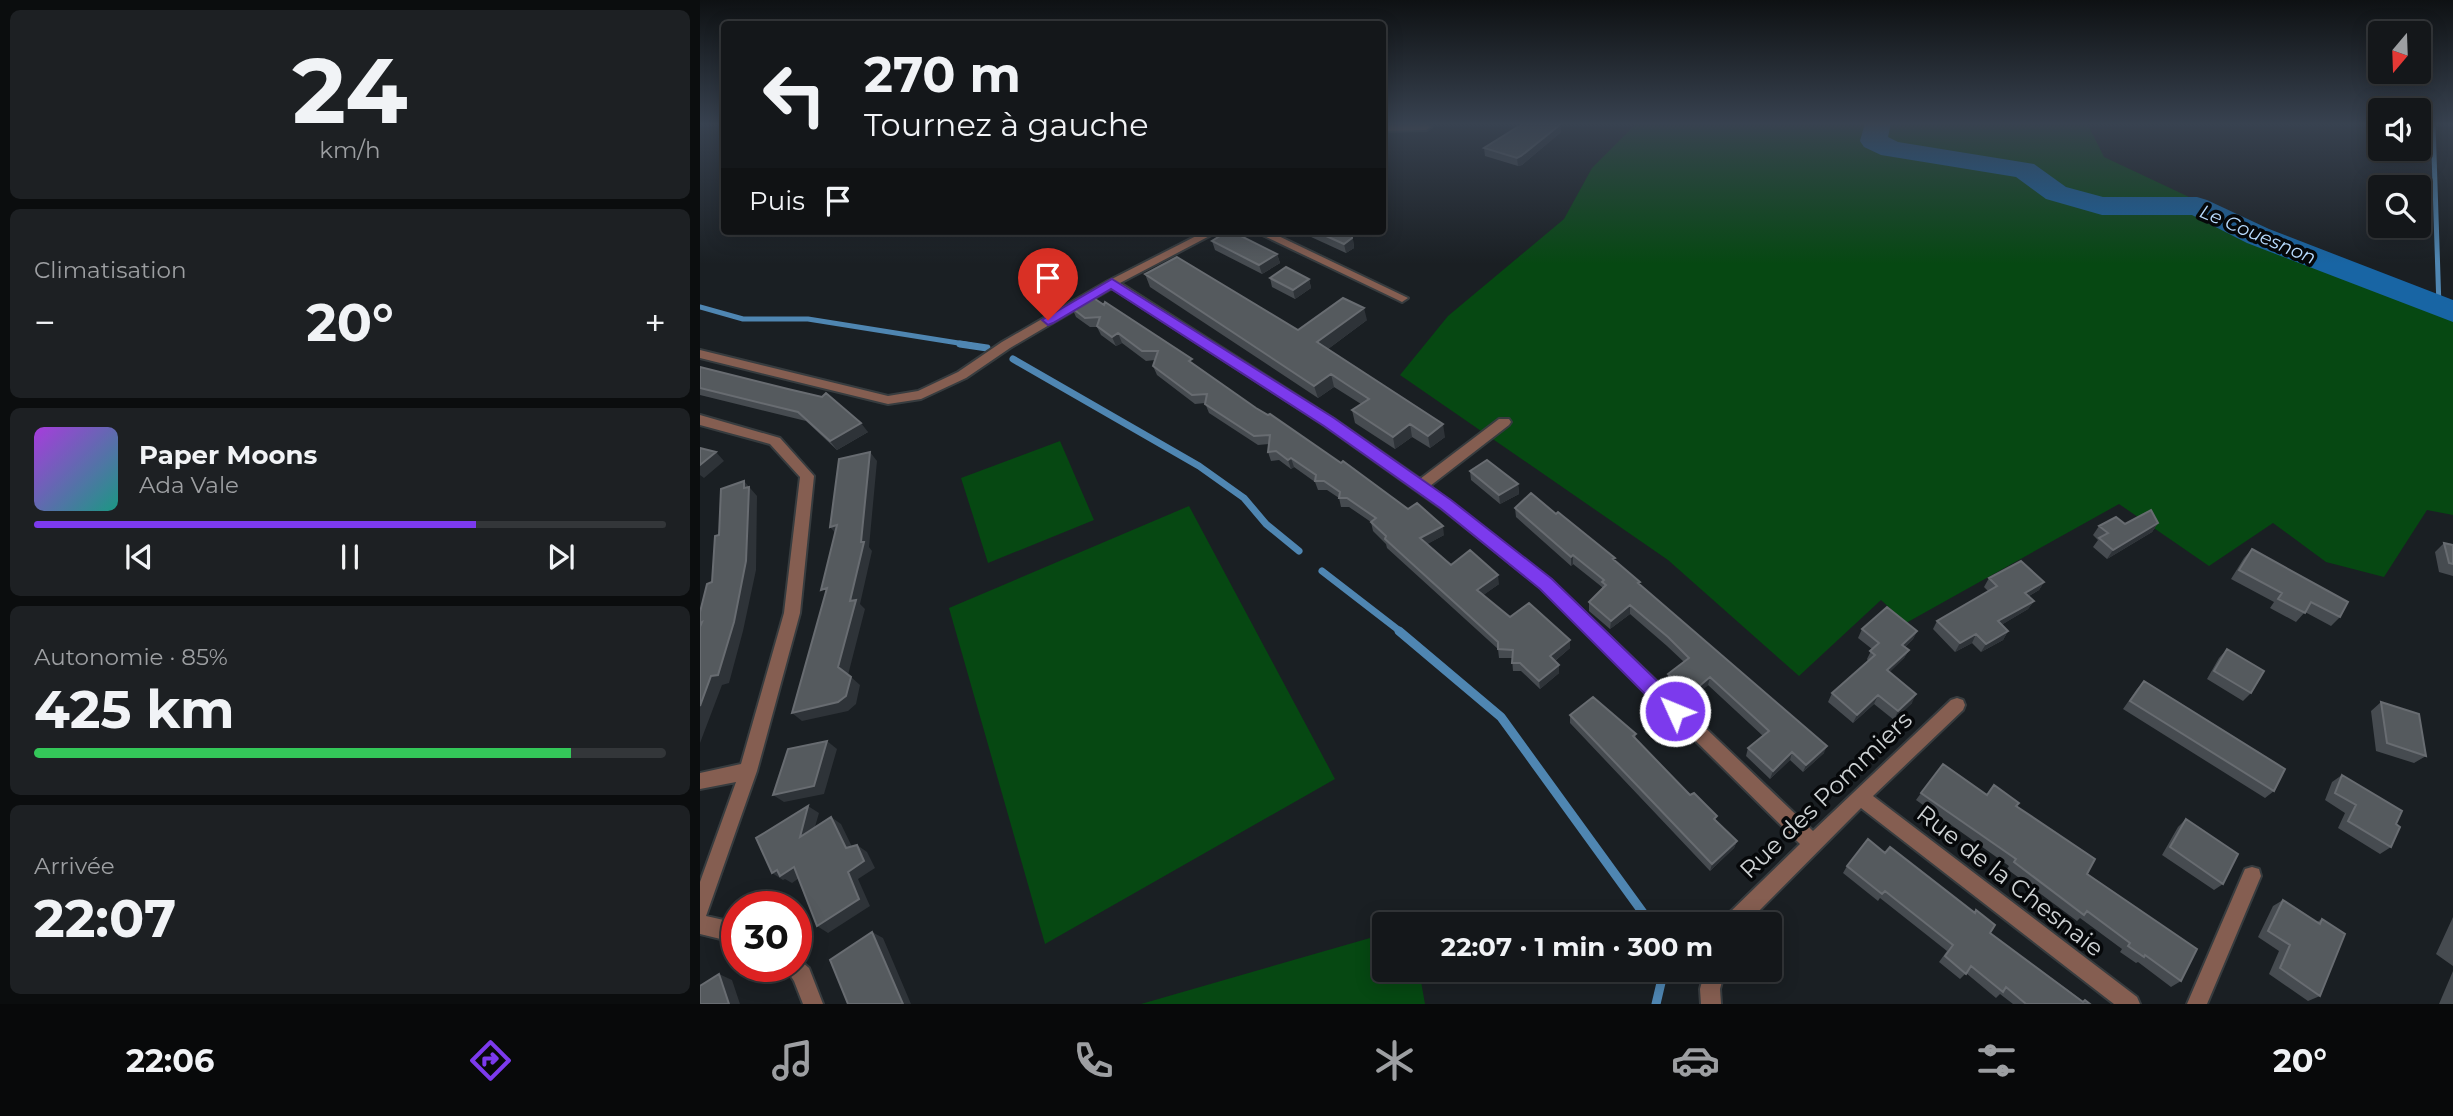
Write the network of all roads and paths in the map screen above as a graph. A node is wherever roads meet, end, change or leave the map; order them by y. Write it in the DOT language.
graph roads {
  1 [pos="1206,235"];
  2 [pos="1268,235"];
  3 [pos="1112,283"];
  4 [pos="1402,298"];
  5 [pos="700,354"];
  6 [pos="700,420"];
  7 [pos="1504,422"];
  8 [pos="1420,486"];
  9 [pos="1957,705"];
  10 [pos="748,771"];
  11 [pos="700,781"];
  12 [pos="1860,797"];
  13 [pos="1813,844"];
  14 [pos="2252,876"];
  15 [pos="700,909"];
  16 [pos="1744,912"];
  17 [pos="700,924"];
  18 [pos="721,929"];
  19 [pos="805,982"];
  20 [pos="1712,982"];
  21 [pos="813,1004"];
  22 [pos="1711,1004"];
  23 [pos="2130,1004"];
  24 [pos="2197,1004"];
  1 -- 3 [label="street"];
  2 -- 4 [label="street"];
  3 -- 5 [label="street"];
  3 -- 8 [label="street"];
  6 -- 10 [label="street"];
  7 -- 8 [label="street"];
  8 -- 13 [label="street"];
  9 -- 12 [label="street, Rue des Pommiers"];
  10 -- 11 [label="street"];
  10 -- 15 [label="street"];
  12 -- 13 [label="street, Rue des Pommiers"];
  12 -- 23 [label="street, Rue de la Chesnaie"];
  13 -- 16 [label="street, Rue des Pommiers"];
  14 -- 24 [label="street"];
  17 -- 18 [label="street"];
  19 -- 21 [label="street"];
  20 -- 22 [label="street"];
}
